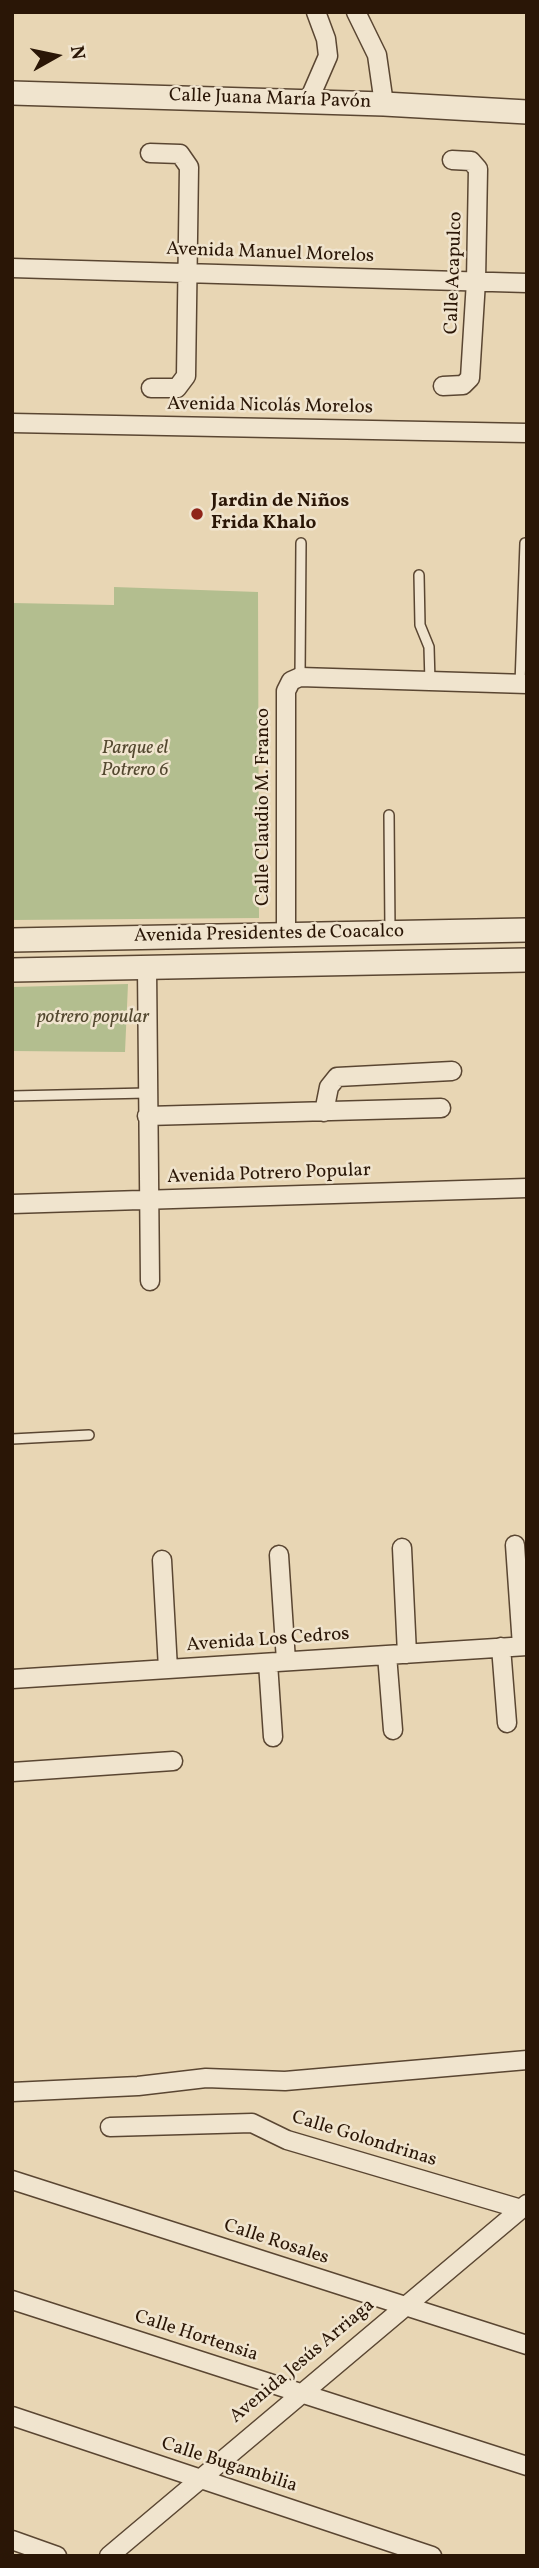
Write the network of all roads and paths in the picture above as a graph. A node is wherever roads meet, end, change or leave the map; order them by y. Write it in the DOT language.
graph roads {
  1 [pos="316,12"];
  2 [pos="356,12"];
  3 [pos="12,93"];
  4 [pos="308,102"];
  5 [pos="384,104"];
  6 [pos="527,112"];
  7 [pos="150,153"];
  8 [pos="452,160"];
  9 [pos="12,268"];
  10 [pos="188,273"];
  11 [pos="476,281"];
  12 [pos="527,283"];
  13 [pos="443,386"];
  14 [pos="151,388"];
  15 [pos="12,423"];
  16 [pos="527,433"];
  17 [pos="301,543"];
  18 [pos="525,543"];
  19 [pos="419,575"];
  20 [pos="295,679"];
  21 [pos="430,682"];
  22 [pos="523,684"];
  23 [pos="389,815"];
  24 [pos="527,930"];
  25 [pos="390,932"];
  26 [pos="286,934"];
  27 [pos="37,939"];
  28 [pos="12,940"];
  29 [pos="527,960"];
  30 [pos="147,968"];
  31 [pos="12,970"];
  32 [pos="37,970"];
  33 [pos="452,1071"];
  34 [pos="147,1093"];
  35 [pos="12,1096"];
  36 [pos="442,1108"];
  37 [pos="324,1112"];
  38 [pos="147,1116"];
  39 [pos="527,1188"];
  40 [pos="149,1199"];
  41 [pos="12,1204"];
  42 [pos="150,1281"];
  43 [pos="89,1435"];
  44 [pos="12,1439"];
  45 [pos="515,1545"];
  46 [pos="401,1548"];
  47 [pos="279,1555"];
  48 [pos="162,1560"];
  49 [pos="525,1646"];
  50 [pos="501,1647"];
  51 [pos="407,1654"];
  52 [pos="387,1655"];
  53 [pos="276,1662"];
  54 [pos="168,1669"];
  55 [pos="12,1679"];
  56 [pos="508,1723"];
  57 [pos="393,1730"];
  58 [pos="273,1737"];
  59 [pos="173,1761"];
  60 [pos="12,1772"];
  61 [pos="527,2060"];
  62 [pos="12,2092"];
  63 [pos="110,2127"];
  64 [pos="12,2180"];
  65 [pos="524,2207"];
  66 [pos="12,2301"];
  67 [pos="402,2306"];
  68 [pos="527,2345"];
  69 [pos="301,2392"];
  70 [pos="12,2416"];
  71 [pos="527,2466"];
  72 [pos="198,2478"];
  73 [pos="12,2540"];
  74 [pos="57,2556"];
  75 [pos="109,2556"];
  76 [pos="432,2556"];
  1 -- 4 [label="street"];
  2 -- 5 [label="street"];
  3 -- 4 [label="street, Calle Juana María Pavón"];
  4 -- 5 [label="street, Calle Juana María Pavón"];
  5 -- 6 [label="street, Calle Juana María Pavón"];
  7 -- 10 [label="street"];
  8 -- 11 [label="street, Calle Acapulco"];
  9 -- 10 [label="street, Avenida Manuel Morelos"];
  10 -- 11 [label="street, Avenida Manuel Morelos"];
  10 -- 14 [label="street"];
  11 -- 12 [label="street, Avenida Manuel Morelos"];
  11 -- 13 [label="street, Calle Acapulco"];
  15 -- 16 [label="street, Avenida Nicolás Morelos"];
  17 -- 20 [label="lane"];
  18 -- 22 [label="lane"];
  19 -- 21 [label="lane"];
  20 -- 21 [label="street"];
  20 -- 26 [label="street, Calle Claudio M. Franco"];
  21 -- 22 [label="street"];
  23 -- 25 [label="lane"];
  24 -- 25 [label="street, Avenida Presidentes de Coacalco"];
  25 -- 26 [label="street, Avenida Presidentes de Coacalco"];
  26 -- 27 [label="street, Avenida Presidentes de Coacalco"];
  27 -- 28 [label="street, Avenida Presidentes de Coacalco"];
  27 -- 32 [label="street"];
  29 -- 30 [label="street, Avenida Presidentes de Coacalco"];
  30 -- 32 [label="street, Avenida Presidentes de Coacalco"];
  30 -- 34 [label="street"];
  31 -- 32 [label="street, Avenida Presidentes de Coacalco"];
  33 -- 37 [label="street"];
  34 -- 35 [label="lane"];
  34 -- 38 [label="street"];
  36 -- 37 [label="street"];
  37 -- 38 [label="street"];
  38 -- 40 [label="street"];
  39 -- 40 [label="street, Avenida Potrero Popular"];
  40 -- 41 [label="street, Avenida Potrero Popular"];
  40 -- 42 [label="street"];
  43 -- 44 [label="lane"];
  45 -- 49 [label="street"];
  46 -- 51 [label="street"];
  47 -- 53 [label="street"];
  48 -- 54 [label="street"];
  49 -- 50 [label="street, Avenida Los Cedros"];
  50 -- 51 [label="street, Avenida Los Cedros"];
  50 -- 56 [label="street"];
  51 -- 52 [label="street, Avenida Los Cedros"];
  52 -- 53 [label="street, Avenida Los Cedros"];
  52 -- 57 [label="street"];
  53 -- 54 [label="street, Avenida Los Cedros"];
  53 -- 58 [label="street"];
  54 -- 55 [label="street, Avenida Los Cedros"];
  59 -- 60 [label="street"];
  61 -- 62 [label="street"];
  63 -- 65 [label="street, Calle Golondrinas"];
  64 -- 67 [label="street, Calle Rosales"];
  65 -- 67 [label="street, Avenida Jesús Arriaga"];
  66 -- 69 [label="street, Calle Hortensia"];
  67 -- 68 [label="street, Calle Rosales"];
  67 -- 69 [label="street, Avenida Jesús Arriaga"];
  69 -- 71 [label="street, Calle Hortensia"];
  69 -- 72 [label="street, Avenida Jesús Arriaga"];
  70 -- 72 [label="street, Calle Bugambilia"];
  72 -- 75 [label="street, Avenida Jesús Arriaga"];
  72 -- 76 [label="street, Calle Bugambilia"];
  73 -- 74 [label="street"];
}
